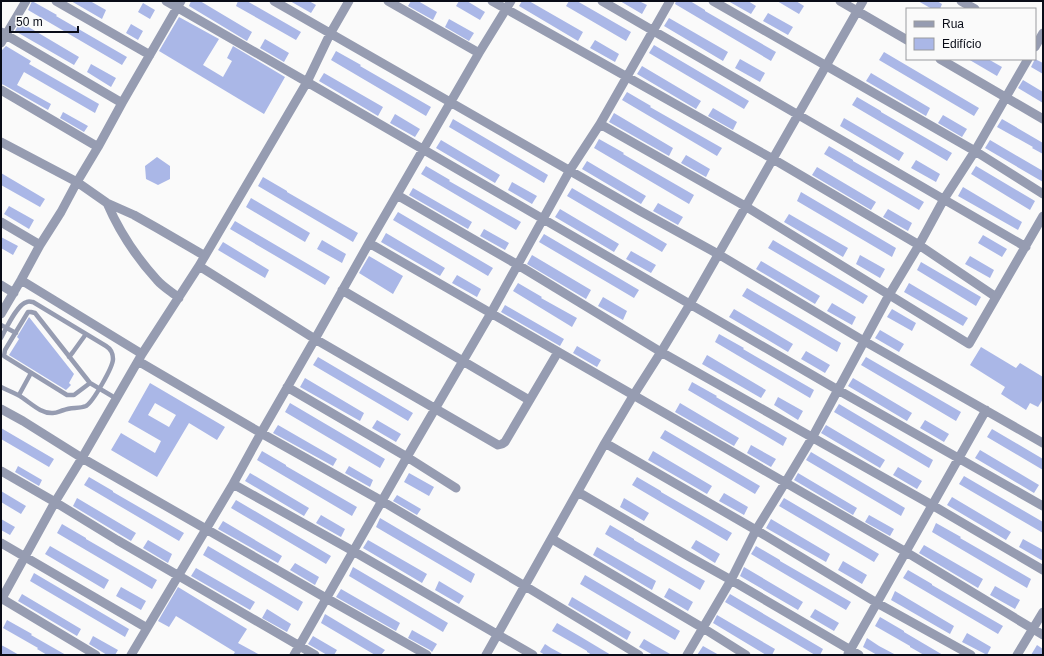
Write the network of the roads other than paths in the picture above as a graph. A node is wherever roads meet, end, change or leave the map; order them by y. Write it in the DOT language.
graph roads {
  1 [pos="26,1"];
  2 [pos="56,1"];
  3 [pos="166,1"];
  4 [pos="274,1"];
  5 [pos="349,1"];
  6 [pos="388,1"];
  7 [pos="492,1"];
  8 [pos="511,1"];
  9 [pos="602,1"];
  10 [pos="670,1"];
  11 [pos="713,1"];
  12 [pos="840,1"];
  13 [pos="863,1"];
  14 [pos="961,1"];
  15 [pos="179,4"];
  16 [pos="973,8"];
  17 [pos="506,10"];
  18 [pos="857,11"];
  19 [pos="654,30"];
  20 [pos="1043,33"];
  21 [pos="330,34"];
  22 [pos="3,37"];
  23 [pos="906,39"];
  24 [pos="1037,46"];
  25 [pos="479,53"];
  26 [pos="150,55"];
  27 [pos="942,60"];
  28 [pos="1027,60"];
  29 [pos="826,66"];
  30 [pos="627,77"];
  31 [pos="307,82"];
  32 [pos="1,90"];
  33 [pos="1006,97"];
  34 [pos="122,103"];
  35 [pos="450,103"];
  36 [pos="797,114"];
  37 [pos="1043,118"];
  38 [pos="600,124"];
  39 [pos="1,142"];
  40 [pos="98,147"];
  41 [pos="423,150"];
  42 [pos="975,151"];
  43 [pos="773,159"];
  44 [pos="570,170"];
  45 [pos="77,182"];
  46 [pos="1043,194"];
  47 [pos="397,195"];
  48 [pos="944,199"];
  49 [pos="107,203"];
  50 [pos="745,206"];
  51 [pos="1043,216"];
  52 [pos="544,219"];
  53 [pos="1,222"];
  54 [pos="369,243"];
  55 [pos="40,245"];
  56 [pos="920,245"];
  57 [pos="1026,247"];
  58 [pos="718,254"];
  59 [pos="205,256"];
  60 [pos="518,265"];
  61 [pos="199,266"];
  62 [pos="21,280"];
  63 [pos="1,285"];
  64 [pos="342,290"];
  65 [pos="14,292"];
  66 [pos="889,295"];
  67 [pos="996,297"];
  68 [pos="179,298"];
  69 [pos="690,304"];
  70 [pos="491,313"];
  71 [pos="1,314"];
  72 [pos="1,325"];
  73 [pos="7,328"];
  74 [pos="16,333"];
  75 [pos="86,334"];
  76 [pos="1,338"];
  77 [pos="315,339"];
  78 [pos="864,341"];
  79 [pos="558,352"];
  80 [pos="661,352"];
  81 [pos="69,357"];
  82 [pos="140,357"];
  83 [pos="463,362"];
  84 [pos="31,373"];
  85 [pos="90,383"];
  86 [pos="287,386"];
  87 [pos="1,387"];
  88 [pos="100,389"];
  89 [pos="838,390"];
  90 [pos="19,395"];
  91 [pos="633,396"];
  92 [pos="117,399"];
  93 [pos="529,400"];
  94 [pos="1,409"];
  95 [pos="435,409"];
  96 [pos="986,410"];
  97 [pos="260,432"];
  98 [pos="812,438"];
  99 [pos="1043,443"];
  100 [pos="605,444"];
  101 [pos="407,457"];
  102 [pos="82,458"];
  103 [pos="959,458"];
  104 [pos="1,471"];
  105 [pos="785,483"];
  106 [pos="233,484"];
  107 [pos="456,488"];
  108 [pos="578,492"];
  109 [pos="55,502"];
  110 [pos="382,502"];
  111 [pos="932,506"];
  112 [pos="1043,506"];
  113 [pos="206,529"];
  114 [pos="756,530"];
  115 [pos="552,539"];
  116 [pos="1,543"];
  117 [pos="353,551"];
  118 [pos="906,552"];
  119 [pos="25,557"];
  120 [pos="1043,570"];
  121 [pos="178,576"];
  122 [pos="731,580"];
  123 [pos="525,586"];
  124 [pos="326,598"];
  125 [pos="1,599"];
  126 [pos="877,603"];
  127 [pos="1043,612"];
  128 [pos="147,628"];
  129 [pos="703,628"];
  130 [pos="1033,629"];
  131 [pos="497,634"];
  132 [pos="1043,635"];
  133 [pos="299,645"];
  134 [pos="849,653"];
  135 [pos="96,655"];
  136 [pos="132,655"];
  137 [pos="294,655"];
  138 [pos="315,655"];
  139 [pos="427,655"];
  140 [pos="486,655"];
  141 [pos="533,655"];
  142 [pos="639,655"];
  143 [pos="687,655"];
  144 [pos="746,655"];
  145 [pos="859,655"];
  146 [pos="971,655"];
  147 [pos="1017,655"];
  1 -- 22 [label="street"];
  2 -- 26 [label="street"];
  3 -- 15 [label="street"];
  4 -- 21 [label="street"];
  5 -- 21 [label="street"];
  6 -- 25 [label="street"];
  7 -- 17 [label="street"];
  8 -- 17 [label="street"];
  9 -- 19 [label="street"];
  10 -- 19 [label="street"];
  11 -- 29 [label="street"];
  12 -- 18 [label="street"];
  13 -- 18 [label="street"];
  14 -- 16 [label="street"];
  15 -- 26 [label="street"];
  15 -- 31 [label="street"];
  17 -- 25 [label="street"];
  17 -- 30 [label="street"];
  18 -- 23 [label="street"];
  18 -- 29 [label="street"];
  19 -- 30 [label="street"];
  19 -- 36 [label="street"];
  20 -- 24 [label="street"];
  21 -- 31 [label="street"];
  21 -- 35 [label="street"];
  22 -- 34 [label="street"];
  25 -- 35 [label="street"];
  26 -- 34 [label="street"];
  27 -- 33 [label="street"];
  28 -- 33 [label="street"];
  29 -- 36 [label="street"];
  29 -- 42 [label="street"];
  30 -- 38 [label="street"];
  30 -- 43 [label="street"];
  31 -- 41 [label="street"];
  31 -- 59 [label="street"];
  32 -- 40 [label="street"];
  33 -- 37 [label="street"];
  33 -- 42 [label="street"];
  34 -- 40 [label="street"];
  35 -- 41 [label="street"];
  35 -- 44 [label="street"];
  36 -- 43 [label="street"];
  36 -- 48 [label="street"];
  38 -- 44 [label="street"];
  38 -- 50 [label="street"];
  39 -- 45 [label="street"];
  40 -- 45 [label="street"];
  41 -- 47 [label="street"];
  41 -- 52 [label="street"];
  42 -- 46 [label="street"];
  42 -- 48 [label="street"];
  43 -- 50 [label="street"];
  43 -- 56 [label="street"];
  44 -- 52 [label="street"];
  44 -- 58 [label="street"];
  45 -- 49 [label="street"];
  45 -- 55 [label="street"];
  47 -- 54 [label="street"];
  47 -- 60 [label="street"];
  48 -- 56 [label="street"];
  48 -- 57 [label="street"];
  49 -- 59 [label="street"];
  49 -- 68 [label="street"];
  50 -- 58 [label="street"];
  50 -- 66 [label="street"];
  51 -- 57 [label="street"];
  52 -- 60 [label="street"];
  52 -- 69 [label="street"];
  53 -- 55 [label="street"];
  54 -- 64 [label="street"];
  54 -- 70 [label="street"];
  55 -- 62 [label="street"];
  56 -- 66 [label="street"];
  56 -- 67 [label="street"];
  57 -- 67 [label="street"];
  58 -- 69 [label="street"];
  58 -- 78 [label="street"];
  59 -- 61 [label="street"];
  60 -- 70 [label="street"];
  60 -- 80 [label="street"];
  61 -- 68 [label="street"];
  61 -- 77 [label="street"];
  62 -- 65 [label="street"];
  62 -- 82 [label="street"];
  63 -- 65 [label="street"];
  64 -- 77 [label="street"];
  64 -- 83 [label="street"];
  65 -- 71 [label="street"];
  66 -- 67 [label="street"];
  66 -- 78 [label="street"];
  68 -- 82 [label="street"];
  69 -- 80 [label="street"];
  69 -- 89 [label="street"];
  70 -- 79 [label="street"];
  70 -- 83 [label="street"];
  72 -- 73 [label="lane"];
  73 -- 74 [label="lane"];
  73 -- 75 [label="lane"];
  73 -- 76 [label="lane"];
  74 -- 81 [label="lane"];
  74 -- 84 [label="lane"];
  75 -- 81 [label="lane"];
  75 -- 88 [label="lane"];
  77 -- 86 [label="street"];
  77 -- 95 [label="street"];
  78 -- 89 [label="street"];
  78 -- 96 [label="street"];
  79 -- 91 [label="street"];
  79 -- 93 [label="street"];
  80 -- 91 [label="street"];
  80 -- 98 [label="street"];
  81 -- 85 [label="lane"];
  82 -- 92 [label="street"];
  82 -- 97 [label="street"];
  83 -- 93 [label="street"];
  83 -- 95 [label="street"];
  84 -- 85 [label="lane"];
  84 -- 90 [label="lane"];
  85 -- 88 [label="lane"];
  86 -- 97 [label="street"];
  86 -- 101 [label="street"];
  87 -- 90 [label="lane"];
  88 -- 90 [label="lane"];
  88 -- 92 [label="lane"];
  89 -- 98 [label="street"];
  89 -- 103 [label="street"];
  91 -- 100 [label="street"];
  91 -- 105 [label="street"];
  92 -- 102 [label="street"];
  93 -- 95 [label="street"];
  94 -- 102 [label="street"];
  95 -- 101 [label="street"];
  96 -- 99 [label="street"];
  96 -- 103 [label="street"];
  97 -- 106 [label="street"];
  97 -- 110 [label="street"];
  98 -- 105 [label="street"];
  98 -- 111 [label="street"];
  100 -- 108 [label="street"];
  100 -- 114 [label="street"];
  101 -- 107 [label="street"];
  101 -- 110 [label="street"];
  102 -- 109 [label="street"];
  102 -- 113 [label="street"];
  103 -- 111 [label="street"];
  103 -- 112 [label="street"];
  104 -- 109 [label="street"];
  105 -- 114 [label="street"];
  105 -- 118 [label="street"];
  106 -- 113 [label="street"];
  106 -- 117 [label="street"];
  108 -- 115 [label="street"];
  108 -- 122 [label="street"];
  109 -- 119 [label="street"];
  109 -- 121 [label="street"];
  110 -- 117 [label="street"];
  110 -- 123 [label="street"];
  111 -- 118 [label="street"];
  111 -- 120 [label="street"];
  113 -- 121 [label="street"];
  113 -- 124 [label="street"];
  114 -- 122 [label="street"];
  114 -- 126 [label="street"];
  115 -- 123 [label="street"];
  115 -- 129 [label="street"];
  116 -- 119 [label="street"];
  117 -- 124 [label="street"];
  117 -- 131 [label="street"];
  118 -- 126 [label="street"];
  118 -- 130 [label="street"];
  119 -- 125 [label="street"];
  119 -- 128 [label="street"];
  121 -- 128 [label="street"];
  121 -- 133 [label="street"];
  122 -- 129 [label="street"];
  122 -- 134 [label="street"];
  123 -- 131 [label="street"];
  123 -- 142 [label="street"];
  124 -- 133 [label="street"];
  124 -- 139 [label="street"];
  125 -- 135 [label="street"];
  126 -- 134 [label="street"];
  126 -- 146 [label="street"];
  127 -- 130 [label="street"];
  128 -- 136 [label="street"];
  129 -- 143 [label="street"];
  129 -- 144 [label="street"];
  130 -- 132 [label="street"];
  130 -- 147 [label="street"];
  131 -- 140 [label="street"];
  131 -- 141 [label="street"];
  133 -- 137 [label="street"];
  133 -- 138 [label="street"];
  134 -- 145 [label="street"];
}
